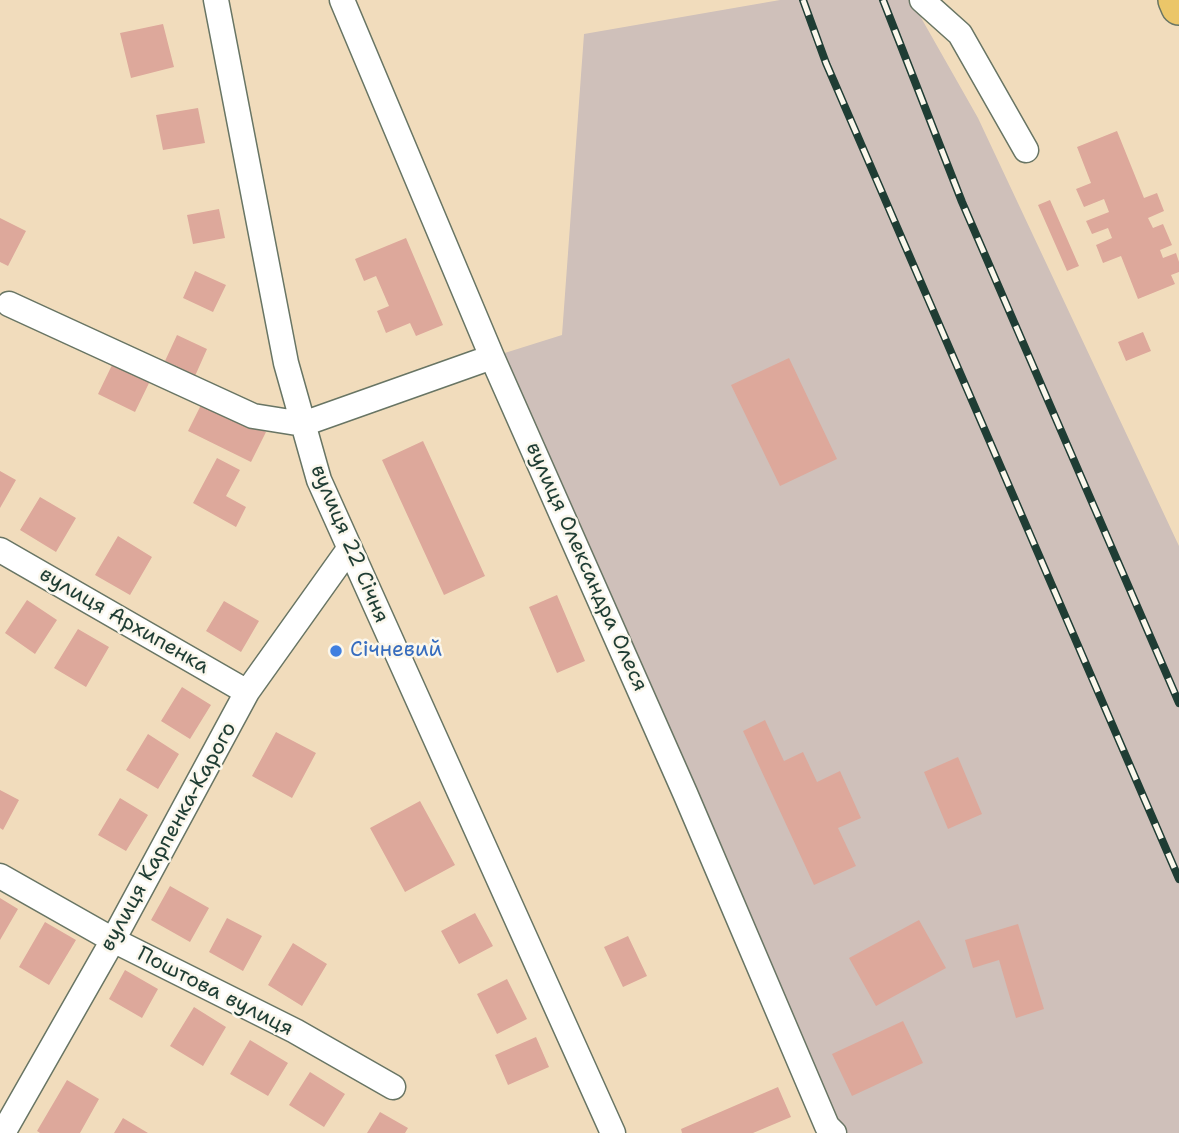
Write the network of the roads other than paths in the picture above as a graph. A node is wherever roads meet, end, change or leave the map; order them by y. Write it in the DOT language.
graph roads {
  1 [pos="216,0"];
  2 [pos="341,0"];
  3 [pos="922,0"];
  4 [pos="1176,0"];
  5 [pos="1179,7"];
  6 [pos="1026,150"];
  7 [pos="9,304"];
  8 [pos="492,357"];
  9 [pos="303,424"];
  10 [pos="349,549"];
  11 [pos="0,550"];
  12 [pos="247,692"];
  13 [pos="0,876"];
  14 [pos="113,940"];
  15 [pos="393,1087"];
  16 [pos="3,1133"];
  17 [pos="613,1133"];
  18 [pos="834,1133"];
  1 -- 9 [label="street, вулиця 22 Січня"];
  2 -- 8 [label="street, вулиця Олександра Олеся"];
  3 -- 6 [label="street"];
  4 -- 5 [label="highway"];
  7 -- 9 [label="street"];
  8 -- 9 [label="street"];
  8 -- 18 [label="street, вулиця Олександра Олеся"];
  9 -- 10 [label="street, вулиця 22 Січня"];
  10 -- 12 [label="street, вулиця Карпенка-Карого"];
  10 -- 17 [label="street, вулиця 22 Січня"];
  11 -- 12 [label="street, вулиця Архипенка"];
  12 -- 14 [label="street, вулиця Карпенка-Карого"];
  13 -- 14 [label="street, Поштова вулиця"];
  14 -- 15 [label="street, Поштова вулиця"];
  14 -- 16 [label="street, вулиця Карпенка-Карого"];
}
